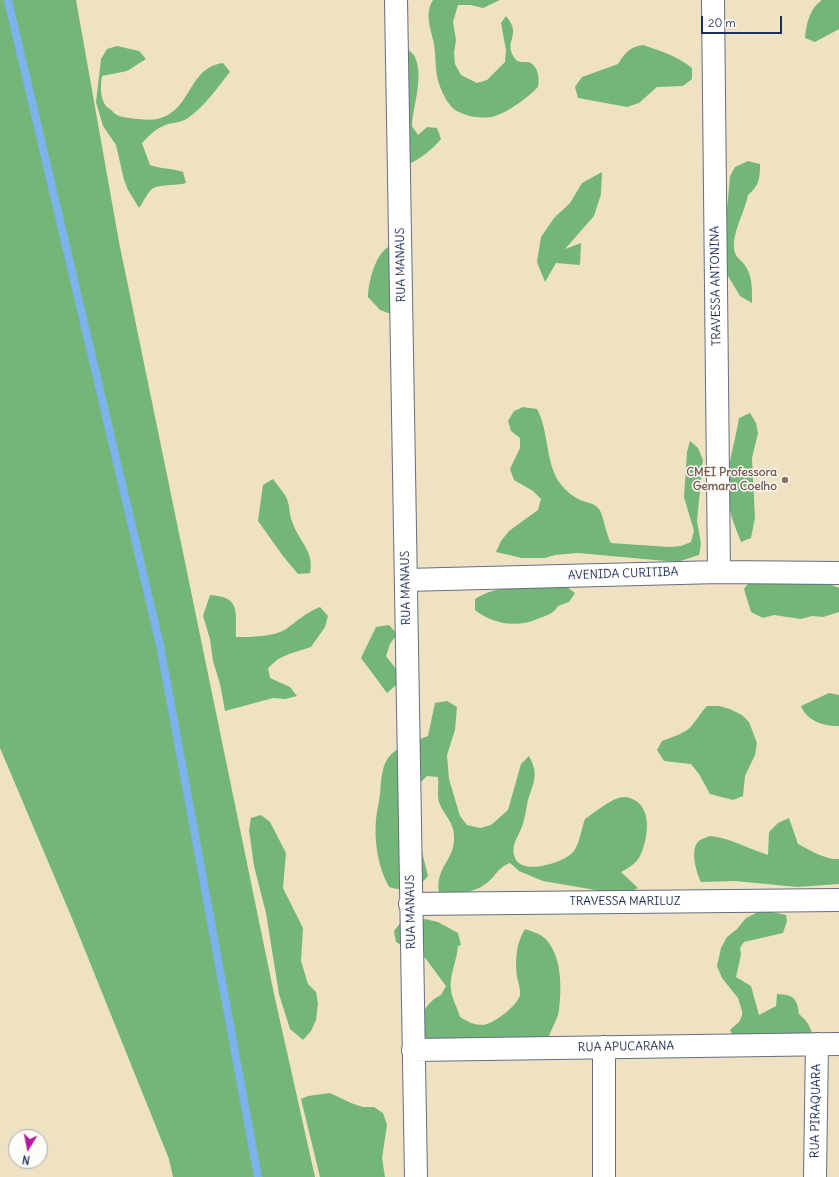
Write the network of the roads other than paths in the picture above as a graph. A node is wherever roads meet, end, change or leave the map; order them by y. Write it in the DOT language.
graph roads {
  1 [pos="396,0"];
  2 [pos="713,0"];
  3 [pos="719,572"];
  4 [pos="839,573"];
  5 [pos="406,580"];
  6 [pos="839,900"];
  7 [pos="410,904"];
  8 [pos="817,1044"];
  9 [pos="839,1044"];
  10 [pos="604,1047"];
  11 [pos="413,1050"];
  12 [pos="416,1177"];
  13 [pos="604,1177"];
  14 [pos="815,1177"];
  1 -- 5 [label="street, RUA MANAUS"];
  2 -- 3 [label="street, TRAVESSA ANTONINA"];
  3 -- 4 [label="street, AVENIDA CURITIBA"];
  3 -- 5 [label="street, AVENIDA CURITIBA"];
  5 -- 7 [label="street, RUA MANAUS"];
  6 -- 7 [label="street, TRAVESSA MARILUZ"];
  7 -- 11 [label="street, RUA MANAUS"];
  8 -- 9 [label="street, RUA APUCARANA"];
  8 -- 10 [label="street, RUA APUCARANA"];
  8 -- 14 [label="street, RUA PIRAQUARA"];
  10 -- 11 [label="street, RUA APUCARANA"];
  10 -- 13 [label="street"];
  11 -- 12 [label="street, RUA MANAUS"];
}
